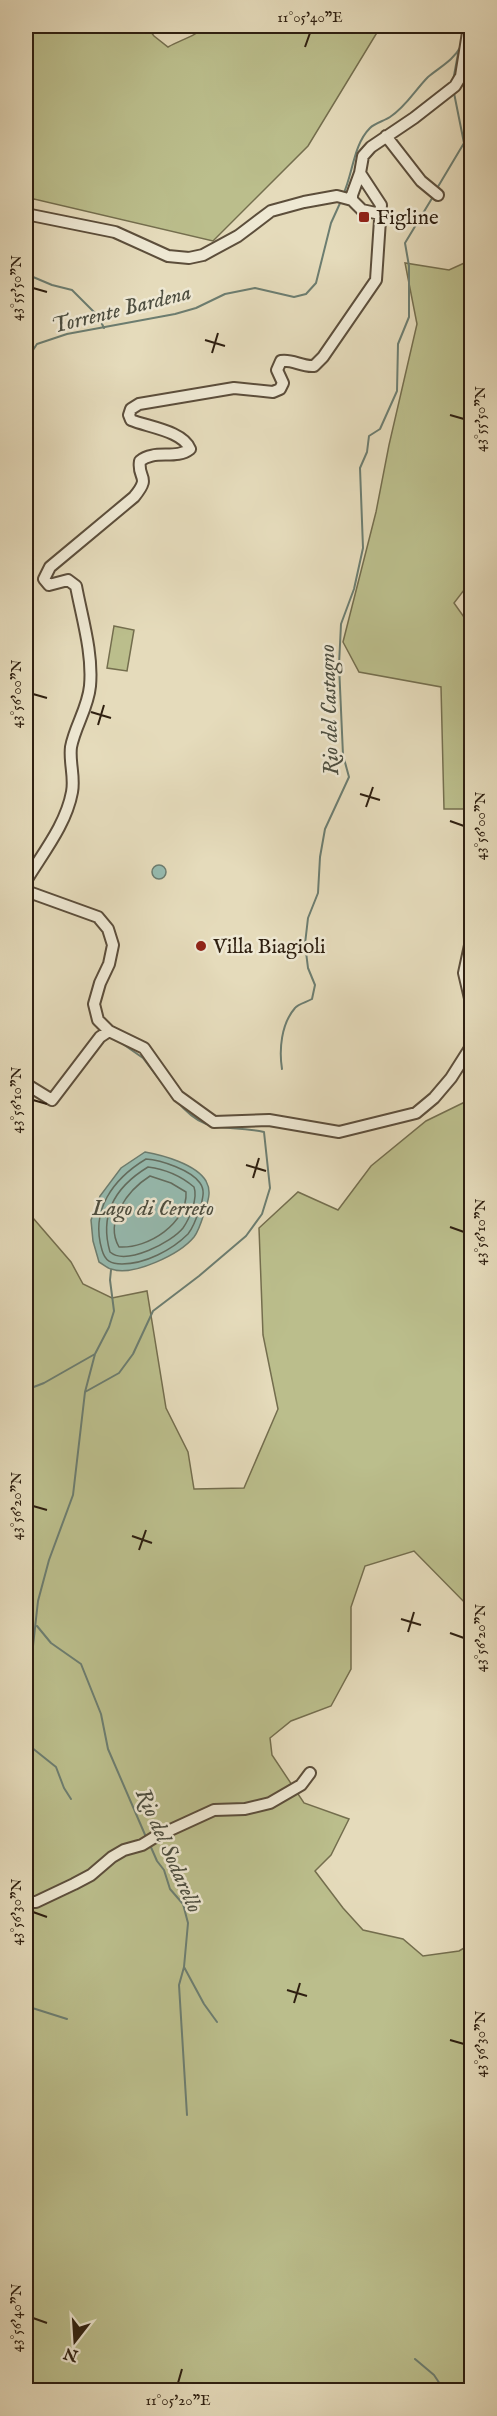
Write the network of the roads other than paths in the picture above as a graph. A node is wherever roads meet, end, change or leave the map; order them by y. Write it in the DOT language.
graph roads {
  1 [pos="468,26"];
  2 [pos="386,136"];
  3 [pos="360,173"];
  4 [pos="434,192"];
  5 [pos="345,198"];
  6 [pos="26,214"];
  7 [pos="380,214"];
  8 [pos="26,881"];
  9 [pos="26,891"];
  10 [pos="471,936"];
  11 [pos="471,1007"];
  12 [pos="109,1031"];
  13 [pos="471,1045"];
  14 [pos="26,1084"];
  15 [pos="310,1773"];
  16 [pos="26,1902"];
  1 -- 2 [label="street"];
  2 -- 3 [label="street"];
  2 -- 4 [label="street"];
  3 -- 5 [label="street"];
  3 -- 7 [label="street"];
  5 -- 6 [label="street"];
  5 -- 7 [label="street"];
  7 -- 8 [label="street"];
  9 -- 12 [label="street"];
  10 -- 11 [label="street"];
  12 -- 13 [label="street"];
  12 -- 14 [label="street"];
  15 -- 16 [label="street"];
}
